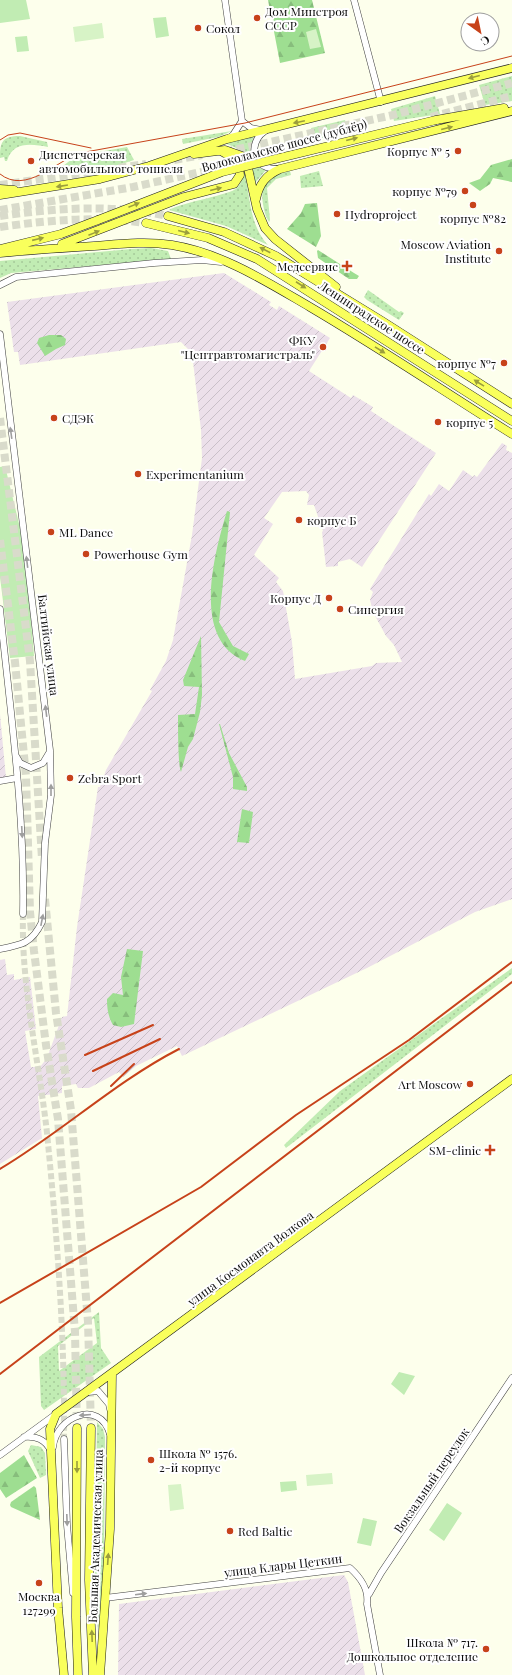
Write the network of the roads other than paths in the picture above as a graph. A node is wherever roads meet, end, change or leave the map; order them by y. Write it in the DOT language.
graph roads {
  1 [pos="225,0"];
  2 [pos="354,0"];
  3 [pos="512,68"];
  4 [pos="381,102"];
  5 [pos="512,107"];
  6 [pos="512,111"];
  7 [pos="242,120"];
  8 [pos="272,128"];
  9 [pos="261,130"];
  10 [pos="227,139"];
  11 [pos="219,150"];
  12 [pos="176,156"];
  13 [pos="280,169"];
  14 [pos="0,189"];
  15 [pos="24,192"];
  16 [pos="0,195"];
  17 [pos="256,204"];
  18 [pos="168,216"];
  19 [pos="146,223"];
  20 [pos="44,248"];
  21 [pos="0,250"];
  22 [pos="0,253"];
  23 [pos="232,264"];
  24 [pos="0,285"];
  25 [pos="382,321"];
  26 [pos="335,322"];
  27 [pos="0,334"];
  28 [pos="397,348"];
  29 [pos="512,404"];
  30 [pos="512,420"];
  31 [pos="512,434"];
  32 [pos="0,609"];
  33 [pos="50,750"];
  34 [pos="14,751"];
  35 [pos="17,778"];
  36 [pos="0,781"];
  37 [pos="23,914"];
  38 [pos="0,949"];
  39 [pos="512,1078"];
  40 [pos="112,1373"];
  41 [pos="511,1381"];
  42 [pos="84,1393"];
  43 [pos="111,1411"];
  44 [pos="56,1414"];
  45 [pos="77,1428"];
  46 [pos="91,1428"];
  47 [pos="24,1437"];
  48 [pos="111,1438"];
  49 [pos="64,1439"];
  50 [pos="52,1454"];
  51 [pos="0,1455"];
  52 [pos="369,1594"];
  53 [pos="105,1598"];
  54 [pos="76,1618"];
  55 [pos="76,1632"];
  56 [pos="60,1633"];
  57 [pos="64,1675"];
  58 [pos="78,1675"];
  59 [pos="93,1675"];
  60 [pos="100,1675"];
  61 [pos="380,1675"];
  1 -- 7 [label="street"];
  2 -- 4 [label="street"];
  3 -- 4 [label="main road, Волоколамское шоссе (дублёр), one-way"];
  4 -- 8 [label="main road, Волоколамское шоссе (дублёр), one-way"];
  21 -- 5 [label="main road, Волоколамское шоссе (дублёр), one-way, bridge"];
  13 -- 6 [label="main road, one-way"];
  7 -- 9 [label="street"];
  7 -- 10 [label="street"];
  8 -- 9 [label="main road, Волоколамское шоссе (дублёр)"];
  8 -- 13 [label="street"];
  9 -- 10 [label="main road, Волоколамское шоссе (дублёр)"];
  10 -- 12 [label="main road, Волоколамское шоссе (дублёр)"];
  11 -- 12 [label="main road"];
  11 -- 17 [label="main road"];
  20 -- 11 [label="main road, one-way"];
  12 -- 15 [label="main road, one-way"];
  13 -- 17 [label="main road"];
  14 -- 15 [label="main road"];
  15 -- 16 [label="main road"];
  17 -- 25 [label="main road"];
  25 -- 18 [label="main road, Ленинградское шоссе, one-way"];
  19 -- 28 [label="main road, Ленинградское шоссе, one-way"];
  20 -- 22 [label="main road"];
  20 -- 23 [label="main road"];
  23 -- 24 [label="street"];
  23 -- 26 [label="main road"];
  29 -- 25 [label="main road, Ленинградское шоссе, one-way"];
  26 -- 28 [label="main road"];
  26 -- 31 [label="main road, one-way"];
  33 -- 27 [label="street, Балтийская улица, one-way"];
  28 -- 30 [label="main road, Ленинградское шоссе"];
  32 -- 34 [label="street"];
  33 -- 34 [label="street"];
  38 -- 33 [label="street, Балтийская улица, one-way"];
  34 -- 35 [label="street"];
  35 -- 36 [label="street"];
  35 -- 37 [label="street, one-way"];
  39 -- 40 [label="main road, улица Космонавта Волкова"];
  40 -- 42 [label="main road, улица Космонавта Волкова"];
  40 -- 43 [label="main road, Большая Академическая улица"];
  41 -- 52 [label="street, Вокзальный переулок"];
  42 -- 43 [label="street"];
  42 -- 44 [label="main road, улица Космонавта Волкова"];
  43 -- 48 [label="main road, Большая Академическая улица"];
  44 -- 47 [label="street, улица Космонавта Волкова"];
  44 -- 50 [label="main road"];
  45 -- 54 [label="main road, one-way"];
  59 -- 46 [label="main road, one-way"];
  47 -- 50 [label="street"];
  47 -- 51 [label="street, улица Космонавта Волкова"];
  48 -- 50 [label="street, one-way"];
  53 -- 48 [label="main road, Большая Академическая улица, one-way"];
  49 -- 54 [label="street, one-way"];
  50 -- 56 [label="main road"];
  53 -- 52 [label="street, улица Клары Цеткин, one-way"];
  52 -- 61 [label="street, улица Клары Цеткин"];
  53 -- 60 [label="main road, Большая Академическая улица"];
  54 -- 55 [label="main road"];
  55 -- 56 [label="main road"];
  55 -- 58 [label="main road"];
  56 -- 57 [label="main road"];
}
